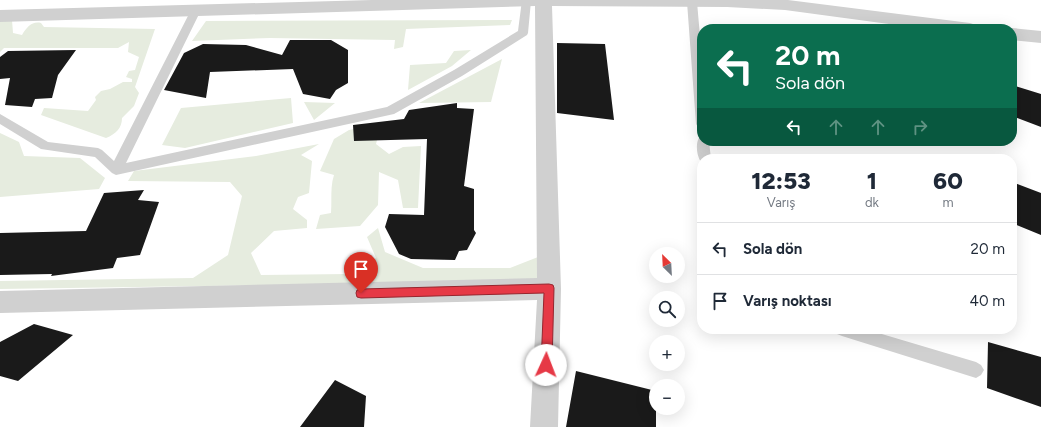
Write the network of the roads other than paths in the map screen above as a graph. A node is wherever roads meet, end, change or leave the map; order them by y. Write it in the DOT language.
graph roads {
  1 [pos="535,1"];
  2 [pos="692,2"];
  3 [pos="196,10"];
  4 [pos="0,16"];
  5 [pos="930,24"];
  6 [pos="1017,35"];
  7 [pos="1041,37"];
  8 [pos="697,63"];
  9 [pos="0,118"];
  10 [pos="116,170"];
  11 [pos="549,288"];
  12 [pos="0,302"];
  13 [pos="858,334"];
  14 [pos="976,370"];
  15 [pos="544,427"];
  1 -- 2 [label="street"];
  1 -- 3 [label="street"];
  1 -- 10 [label="lane"];
  1 -- 11 [label="street"];
  2 -- 5 [label="street"];
  2 -- 8 [label="lane"];
  3 -- 4 [label="street"];
  3 -- 10 [label="lane"];
  6 -- 7 [label="street"];
  9 -- 10 [label="lane"];
  11 -- 12 [label="street"];
  11 -- 15 [label="street"];
  13 -- 14 [label="lane"];
}
